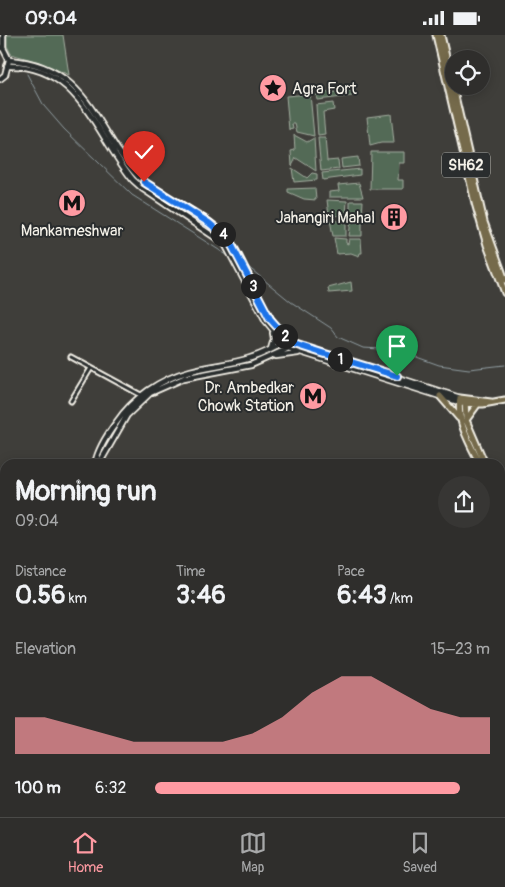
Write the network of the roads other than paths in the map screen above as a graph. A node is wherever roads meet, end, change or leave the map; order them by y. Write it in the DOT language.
graph roads {
  1 [pos="3,35"];
  2 [pos="436,35"];
  3 [pos="442,35"];
  4 [pos="1,48"];
  5 [pos="9,59"];
  6 [pos="7,66"];
  7 [pos="0,79"];
  8 [pos="137,180"];
  9 [pos="209,223"];
  10 [pos="206,229"];
  11 [pos="233,251"];
  12 [pos="505,280"];
  13 [pos="252,290"];
  14 [pos="505,293"];
  15 [pos="272,330"];
  16 [pos="288,339"];
  17 [pos="282,343"];
  18 [pos="294,344"];
  19 [pos="288,348"];
  20 [pos="270,350"];
  21 [pos="299,353"];
  22 [pos="71,357"];
  23 [pos="268,358"];
  24 [pos="91,368"];
  25 [pos="141,395"];
  26 [pos="440,396"];
  27 [pos="72,401"];
  28 [pos="462,401"];
  29 [pos="505,401"];
  30 [pos="491,402"];
  31 [pos="477,405"];
  32 [pos="463,420"];
  33 [pos="97,459"];
  34 [pos="102,459"];
  35 [pos="478,459"];
  36 [pos="482,459"];
  1 -- 4 [label="main road"];
  2 -- 14 [label="main road, SH62"];
  3 -- 12 [label="main road, SH62"];
  4 -- 5 [label="main road"];
  5 -- 6 [label="main road"];
  5 -- 8 [label="main road"];
  6 -- 7 [label="main road"];
  6 -- 8 [label="main road"];
  8 -- 9 [label="main road"];
  8 -- 10 [label="main road"];
  9 -- 10 [label="main road"];
  9 -- 11 [label="main road"];
  10 -- 11 [label="main road"];
  11 -- 13 [label="main road"];
  13 -- 15 [label="main road"];
  13 -- 16 [label="main road"];
  15 -- 17 [label="main road"];
  15 -- 20 [label="main road"];
  16 -- 17 [label="main road"];
  16 -- 18 [label="main road"];
  17 -- 19 [label="main road"];
  17 -- 20 [label="main road"];
  18 -- 19 [label="main road"];
  18 -- 28 [label="main road"];
  19 -- 21 [label="main road"];
  19 -- 23 [label="main road"];
  20 -- 25 [label="main road"];
  21 -- 23 [label="main road"];
  21 -- 26 [label="main road"];
  22 -- 24 [label="street"];
  23 -- 34 [label="main road"];
  24 -- 25 [label="street"];
  24 -- 27 [label="street"];
  25 -- 33 [label="main road"];
  26 -- 28 [label="main road"];
  26 -- 32 [label="main road"];
  28 -- 30 [label="main road"];
  28 -- 31 [label="main road"];
  28 -- 32 [label="main road"];
  29 -- 30 [label="main road"];
  30 -- 31 [label="main road"];
  31 -- 32 [label="main road"];
  32 -- 35 [label="main road"];
  32 -- 36 [label="main road"];
}
